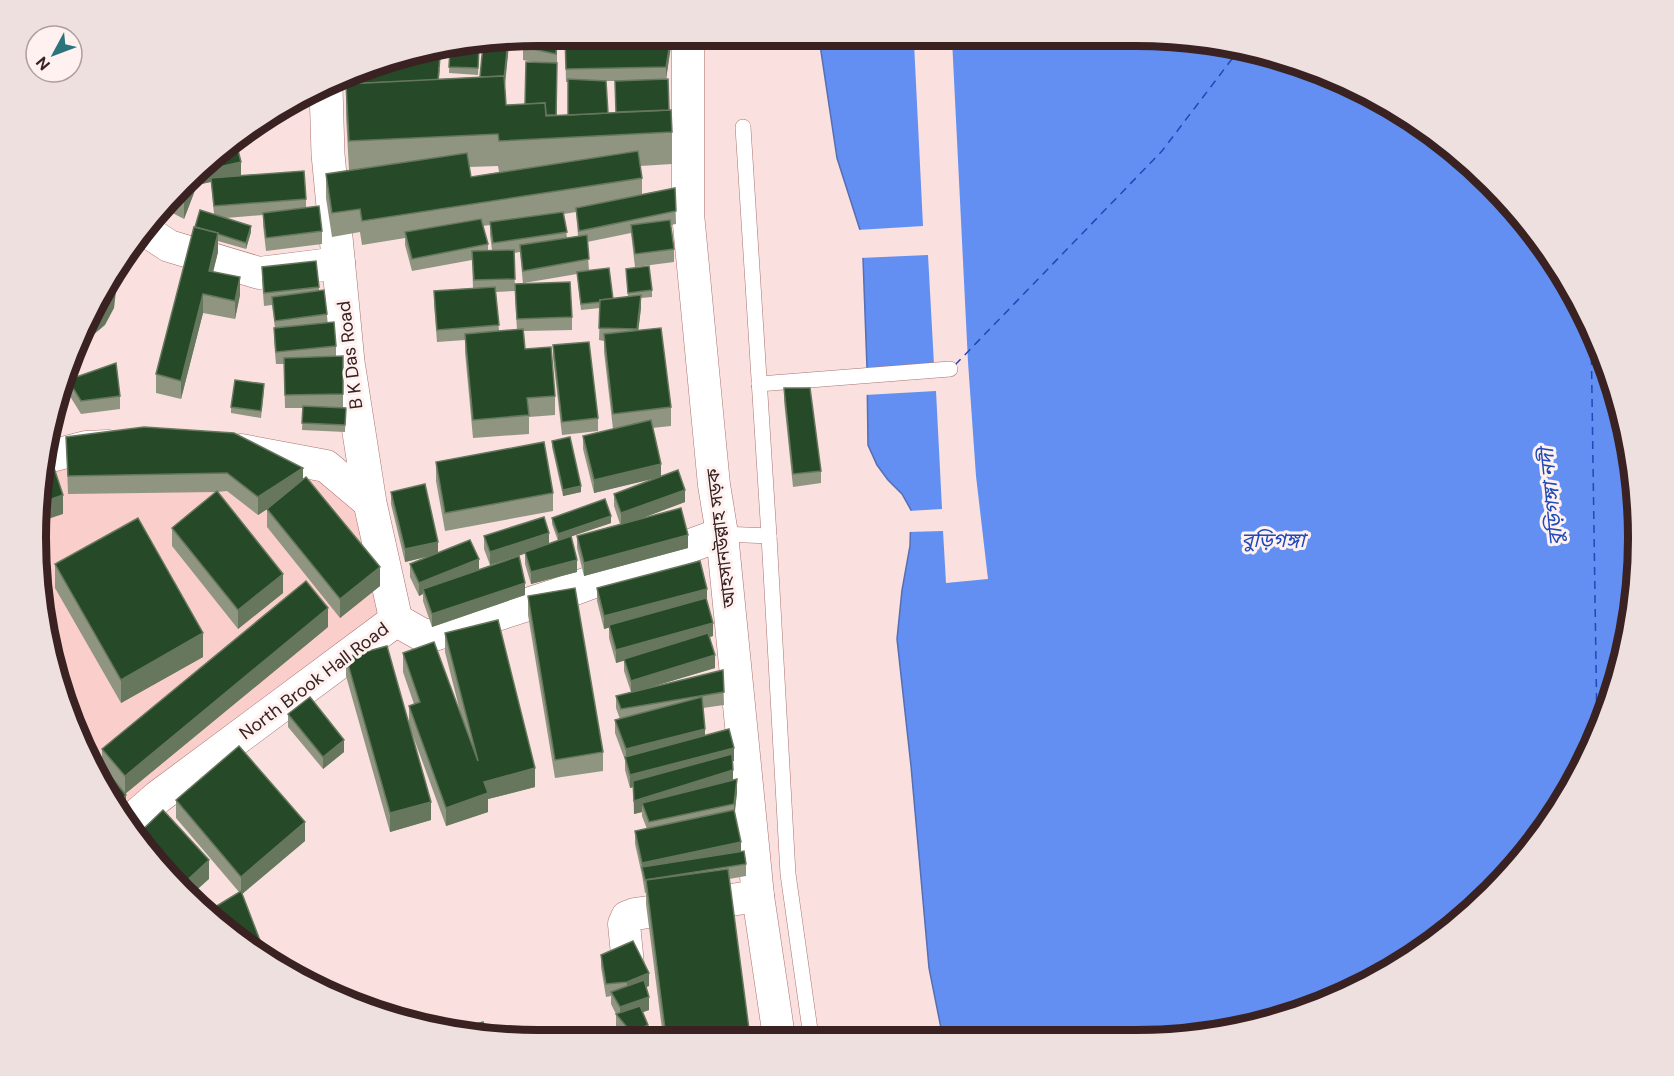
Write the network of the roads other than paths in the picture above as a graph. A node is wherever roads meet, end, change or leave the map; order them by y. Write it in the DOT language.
graph roads {
  1 [pos="688,46"];
  2 [pos="326,95"];
  3 [pos="743,127"];
  4 [pos="152,235"];
  5 [pos="339,263"];
  6 [pos="950,369"];
  7 [pos="759,384"];
  8 [pos="210,444"];
  9 [pos="131,446"];
  10 [pos="54,455"];
  11 [pos="370,503"];
  12 [pos="722,534"];
  13 [pos="769,536"];
  14 [pos="396,620"];
  15 [pos="134,818"];
  16 [pos="758,896"];
  17 [pos="634,1014"];
  18 [pos="778,1030"];
  19 [pos="810,1030"];
  1 -- 12 [label="street, আহসানউল্লাহ সড়ক"];
  2 -- 5 [label="street, B K Das Road"];
  3 -- 7 [label="lane"];
  4 -- 5 [label="street"];
  5 -- 11 [label="street, B K Das Road"];
  6 -- 7 [label="lane"];
  7 -- 13 [label="lane"];
  8 -- 11 [label="street"];
  9 -- 10 [label="street"];
  11 -- 14 [label="street, B K Das Road"];
  12 -- 13 [label="lane"];
  12 -- 14 [label="street, North Brook Hall Road"];
  12 -- 16 [label="street, আহসানউল্লাহ সড়ক"];
  13 -- 19 [label="lane"];
  14 -- 15 [label="street, North Brook Hall Road"];
  16 -- 17 [label="street"];
  16 -- 18 [label="street, আহসানউল্লাহ সড়ক"];
}
